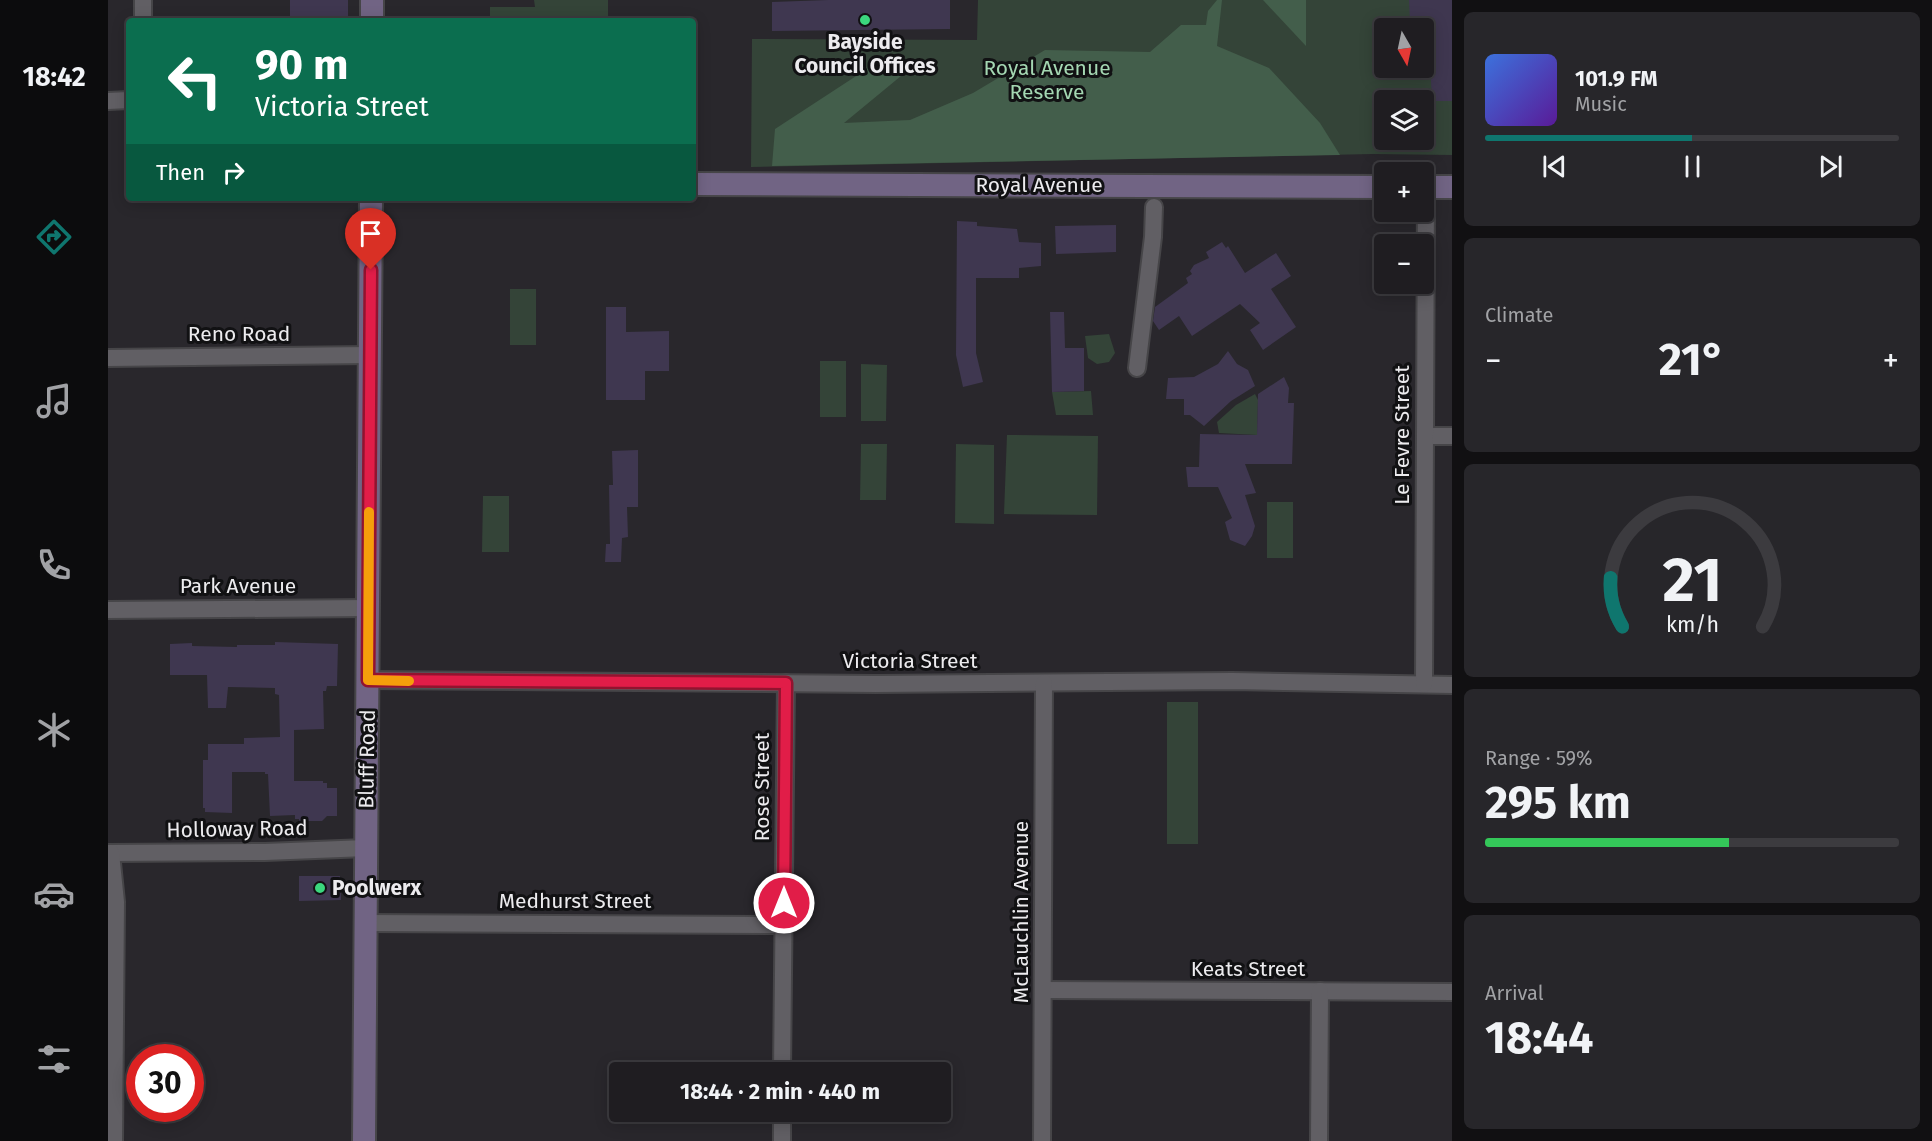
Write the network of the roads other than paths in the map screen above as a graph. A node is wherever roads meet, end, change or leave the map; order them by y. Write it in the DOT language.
graph roads {
  1 [pos="143,0"];
  2 [pos="372,0"];
  3 [pos="143,18"];
  4 [pos="372,18"];
  5 [pos="108,100"];
  6 [pos="126,100"];
  7 [pos="696,184"];
  8 [pos="1374,187"];
  9 [pos="1434,187"];
  10 [pos="1452,187"];
  11 [pos="371,201"];
  12 [pos="1154,207"];
  13 [pos="1425,222"];
  14 [pos="370,355"];
  15 [pos="108,358"];
  16 [pos="1137,368"];
  17 [pos="1425,436"];
  18 [pos="1452,436"];
  19 [pos="368,608"];
  20 [pos="108,610"];
  21 [pos="368,680"];
  22 [pos="786,683"];
  23 [pos="1044,683"];
  24 [pos="1424,684"];
  25 [pos="1452,685"];
  26 [pos="366,848"];
  27 [pos="114,853"];
  28 [pos="365,923"];
  29 [pos="784,925"];
  30 [pos="1043,990"];
  31 [pos="1320,991"];
  32 [pos="1452,992"];
  33 [pos="782,1062"];
  34 [pos="782,1122"];
  35 [pos="114,1141"];
  36 [pos="364,1141"];
  37 [pos="782,1141"];
  38 [pos="1042,1141"];
  39 [pos="1319,1141"];
  1 -- 3 [label="street"];
  2 -- 4 [label="main road"];
  5 -- 6 [label="street"];
  7 -- 8 [label="main road, Royal Avenue"];
  9 -- 10 [label="main road"];
  11 -- 14 [label="main road, Bluff Road"];
  12 -- 16 [label="street"];
  13 -- 17 [label="street, Le Fevre Street"];
  14 -- 15 [label="street, Reno Road"];
  14 -- 19 [label="main road, Bluff Road"];
  17 -- 18 [label="street"];
  17 -- 24 [label="street, Le Fevre Street"];
  19 -- 20 [label="street, Park Avenue"];
  19 -- 21 [label="main road, Bluff Road"];
  21 -- 22 [label="street, Victoria Street"];
  21 -- 26 [label="main road, Bluff Road"];
  22 -- 23 [label="street, Victoria Street"];
  22 -- 29 [label="street, Rose Street"];
  23 -- 24 [label="street, Victoria Street"];
  23 -- 30 [label="street, McLauchlin Avenue"];
  24 -- 25 [label="street, Victoria Street"];
  26 -- 27 [label="street, Holloway Road"];
  26 -- 28 [label="main road, Bluff Road"];
  27 -- 35 [label="street"];
  28 -- 29 [label="street, Medhurst Street"];
  28 -- 36 [label="main road, Bluff Road"];
  29 -- 33 [label="street, Rose Street"];
  30 -- 31 [label="street, Keats Street"];
  30 -- 38 [label="street, McLauchlin Avenue"];
  31 -- 32 [label="street, Keats Street"];
  31 -- 39 [label="street"];
  34 -- 37 [label="street"];
}
